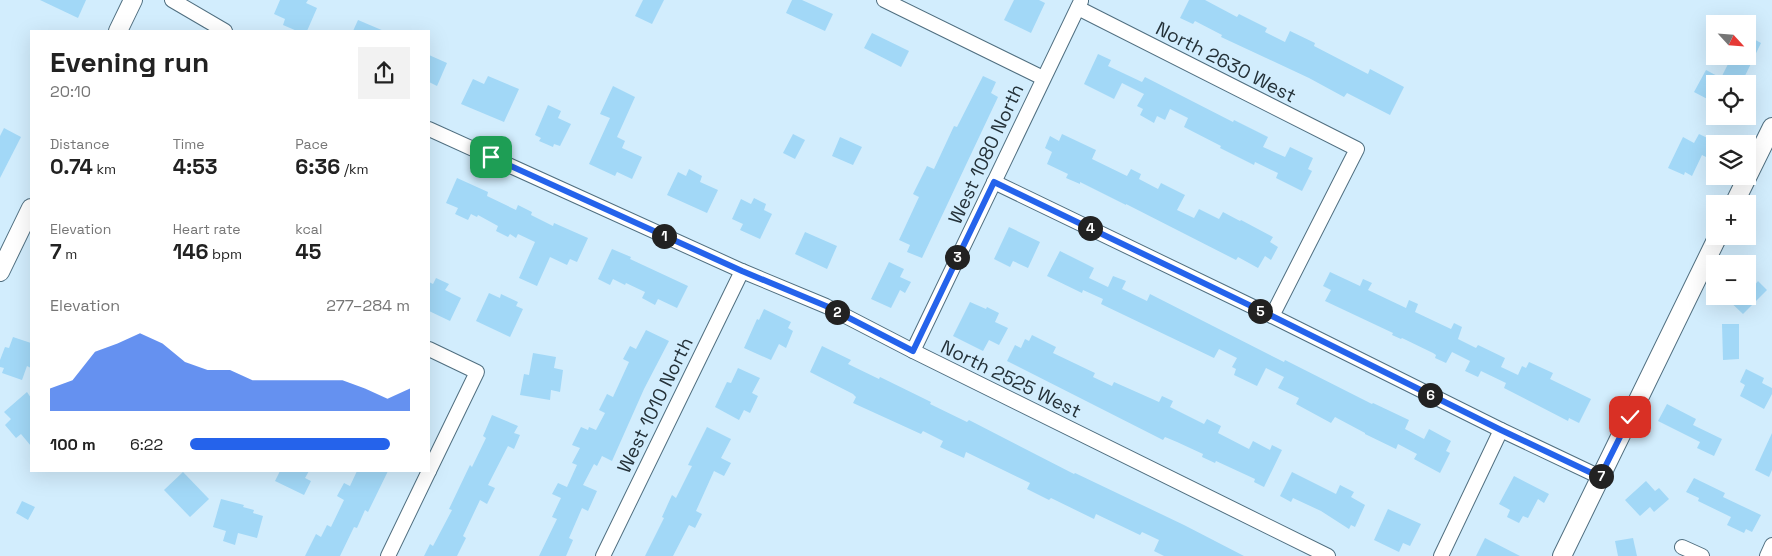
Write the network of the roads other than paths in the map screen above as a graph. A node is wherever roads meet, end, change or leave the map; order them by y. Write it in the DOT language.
graph roads {
  1 [pos="133,0"];
  2 [pos="172,0"];
  3 [pos="884,0"];
  4 [pos="1080,4"];
  5 [pos="118,30"];
  6 [pos="223,30"];
  7 [pos="1043,78"];
  8 [pos="1772,127"];
  9 [pos="430,128"];
  10 [pos="994,182"];
  11 [pos="1738,195"];
  12 [pos="30,210"];
  13 [pos="1714,245"];
  14 [pos="742,271"];
  15 [pos="0,272"];
  16 [pos="1272,316"];
  17 [pos="430,349"];
  18 [pos="913,351"];
  19 [pos="1501,430"];
  20 [pos="430,469"];
  21 [pos="429,472"];
  22 [pos="1600,477"];
  23 [pos="1772,545"];
  24 [pos="1682,547"];
  25 [pos="388,556"];
  26 [pos="603,556"];
  27 [pos="1328,556"];
  28 [pos="1441,556"];
  29 [pos="1562,556"];
  30 [pos="1702,556"];
  31 [pos="1766,556"];
  1 -- 5 [label="street"];
  2 -- 6 [label="street"];
  3 -- 7 [label="street"];
  4 -- 7 [label="street, West 1080 North"];
  4 -- 16 [label="street, North 2630 West"];
  7 -- 10 [label="street, West 1080 North"];
  8 -- 11 [label="street"];
  9 -- 14 [label="street, North 2525 West"];
  10 -- 16 [label="street"];
  10 -- 18 [label="street, West 1080 North"];
  12 -- 15 [label="street"];
  13 -- 22 [label="street"];
  14 -- 18 [label="street, North 2525 West"];
  14 -- 26 [label="street, West 1010 North"];
  16 -- 19 [label="street"];
  17 -- 20 [label="street"];
  18 -- 27 [label="street, North 2525 West"];
  19 -- 22 [label="street"];
  19 -- 28 [label="street"];
  21 -- 25 [label="street"];
  22 -- 29 [label="street"];
  23 -- 31 [label="street"];
  24 -- 30 [label="street"];
}
